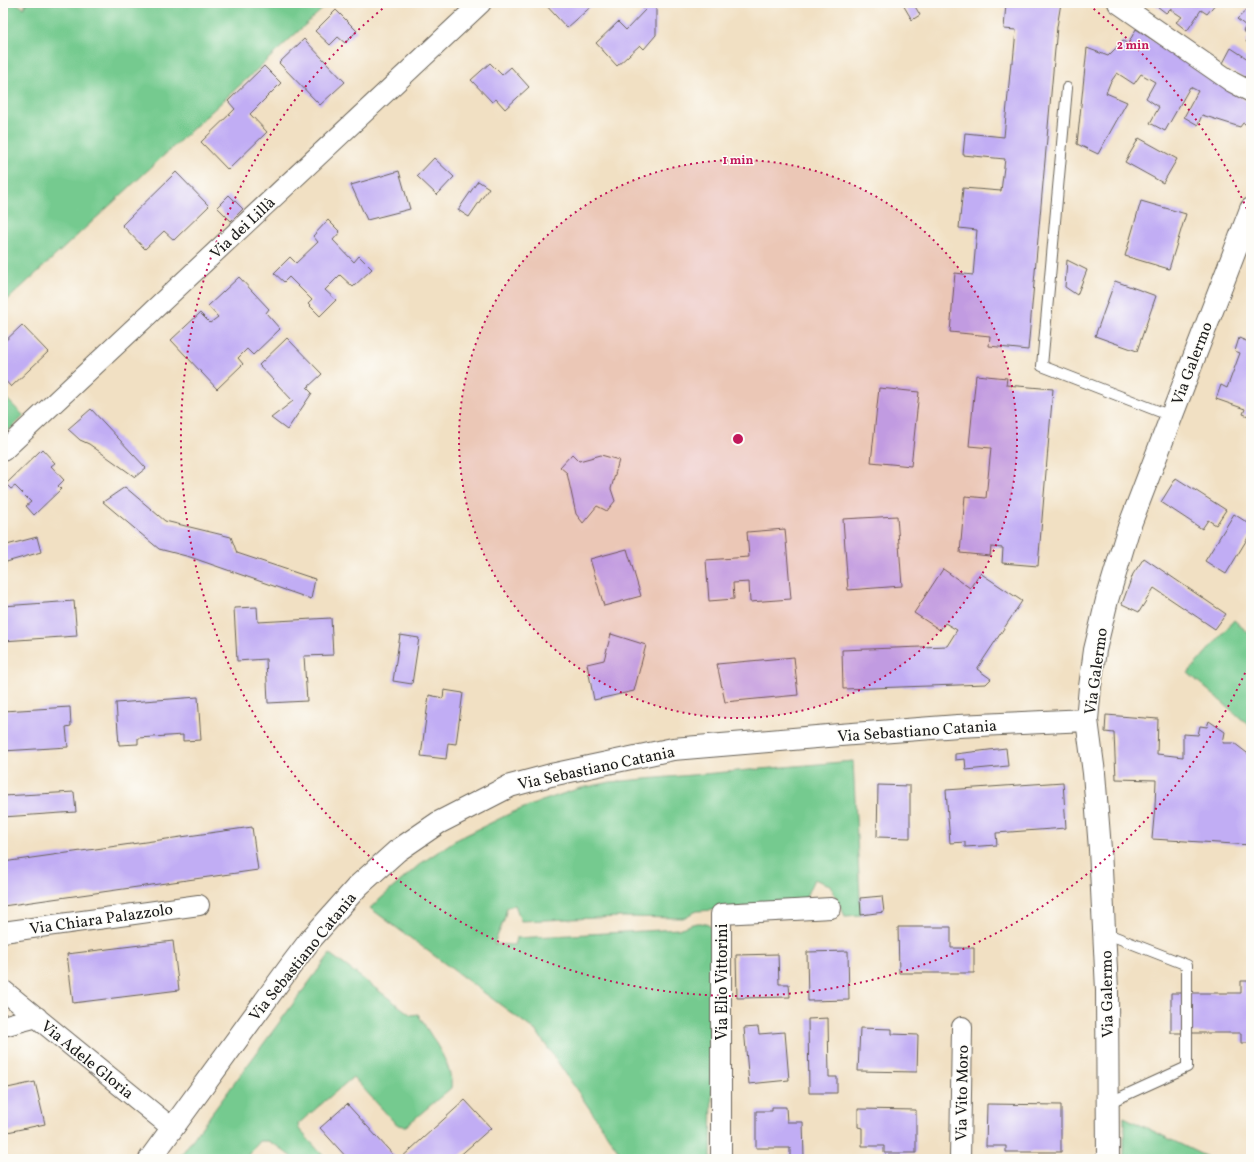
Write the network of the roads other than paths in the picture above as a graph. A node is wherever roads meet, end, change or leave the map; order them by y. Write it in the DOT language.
graph roads {
  1 [pos="481,3"];
  2 [pos="1118,3"];
  3 [pos="1067,88"];
  4 [pos="1251,92"];
  5 [pos="1251,209"];
  6 [pos="1171,416"];
  7 [pos="3,451"];
  8 [pos="1087,720"];
  9 [pos="199,905"];
  10 [pos="832,908"];
  11 [pos="3,932"];
  12 [pos="1105,933"];
  13 [pos="3,990"];
  14 [pos="37,1017"];
  15 [pos="3,1026"];
  16 [pos="962,1027"];
  17 [pos="1108,1103"];
  18 [pos="172,1128"];
  19 [pos="150,1159"];
  20 [pos="720,1159"];
  21 [pos="960,1159"];
  22 [pos="1108,1159"];
  1 -- 7 [label="street, Via dei Lillà"];
  2 -- 4 [label="street"];
  3 -- 6 [label="lane"];
  5 -- 6 [label="main road, Via Galermo"];
  6 -- 8 [label="main road, Via Galermo"];
  8 -- 12 [label="main road, Via Galermo"];
  8 -- 18 [label="main road, Via Sebastiano Catania"];
  9 -- 11 [label="street, Via Chiara Palazzolo"];
  10 -- 20 [label="street, Via Elio Vittorini"];
  12 -- 17 [label="main road, Via Galermo"];
  12 -- 17 [label="lane"];
  13 -- 14 [label="street, Via Adele Gloria"];
  14 -- 15 [label="street"];
  14 -- 18 [label="street, Via Adele Gloria"];
  16 -- 21 [label="street, Via Vito Moro"];
  17 -- 22 [label="main road, Via Galermo"];
  18 -- 19 [label="main road, Via Sebastiano Catania"];
}
